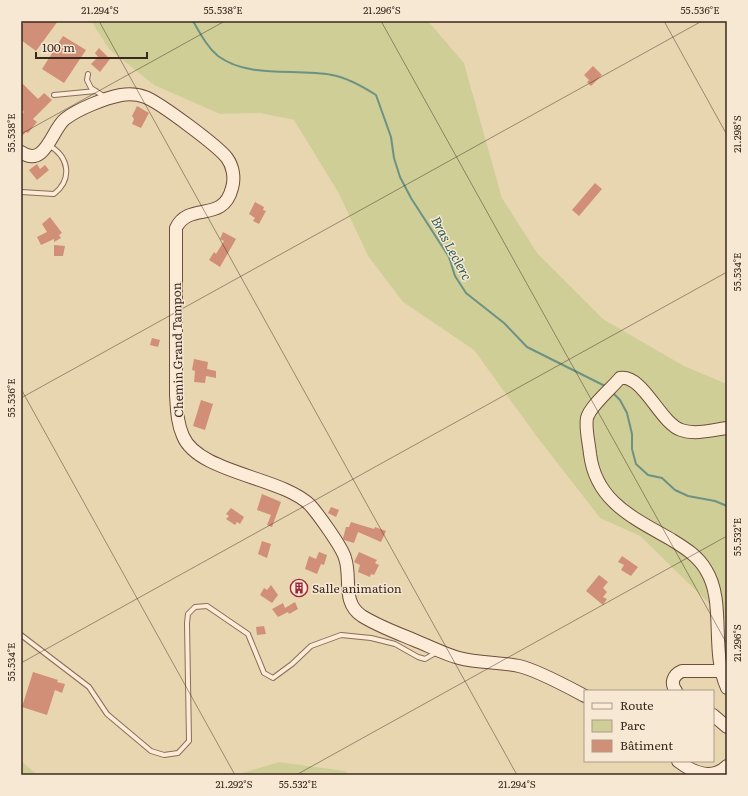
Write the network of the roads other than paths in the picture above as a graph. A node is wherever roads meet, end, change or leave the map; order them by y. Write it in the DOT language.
graph roads {
  1 [pos="88,74"];
  2 [pos="96,91"];
  3 [pos="54,95"];
  4 [pos="108,98"];
  5 [pos="48,145"];
  6 [pos="21,152"];
  7 [pos="21,192"];
  8 [pos="727,428"];
  9 [pos="21,635"];
  10 [pos="440,651"];
  11 [pos="720,671"];
  12 [pos="727,688"];
  13 [pos="675,690"];
  14 [pos="584,696"];
  15 [pos="714,716"];
  16 [pos="727,727"];
  17 [pos="679,762"];
  18 [pos="727,766"];
  1 -- 2 [label="lane"];
  2 -- 3 [label="lane"];
  2 -- 4 [label="lane"];
  4 -- 5 [label="main road, Chemin Grand Tampon"];
  4 -- 10 [label="main road, Chemin Grand Tampon"];
  5 -- 6 [label="main road, Chemin Grand Tampon"];
  5 -- 7 [label="lane"];
  8 -- 11 [label="main road"];
  9 -- 10 [label="lane"];
  10 -- 14 [label="main road, Chemin Grand Tampon"];
  11 -- 12 [label="main road"];
  11 -- 13 [label="main road"];
  15 -- 16 [label="main road"];
  17 -- 18 [label="main road"];
}
